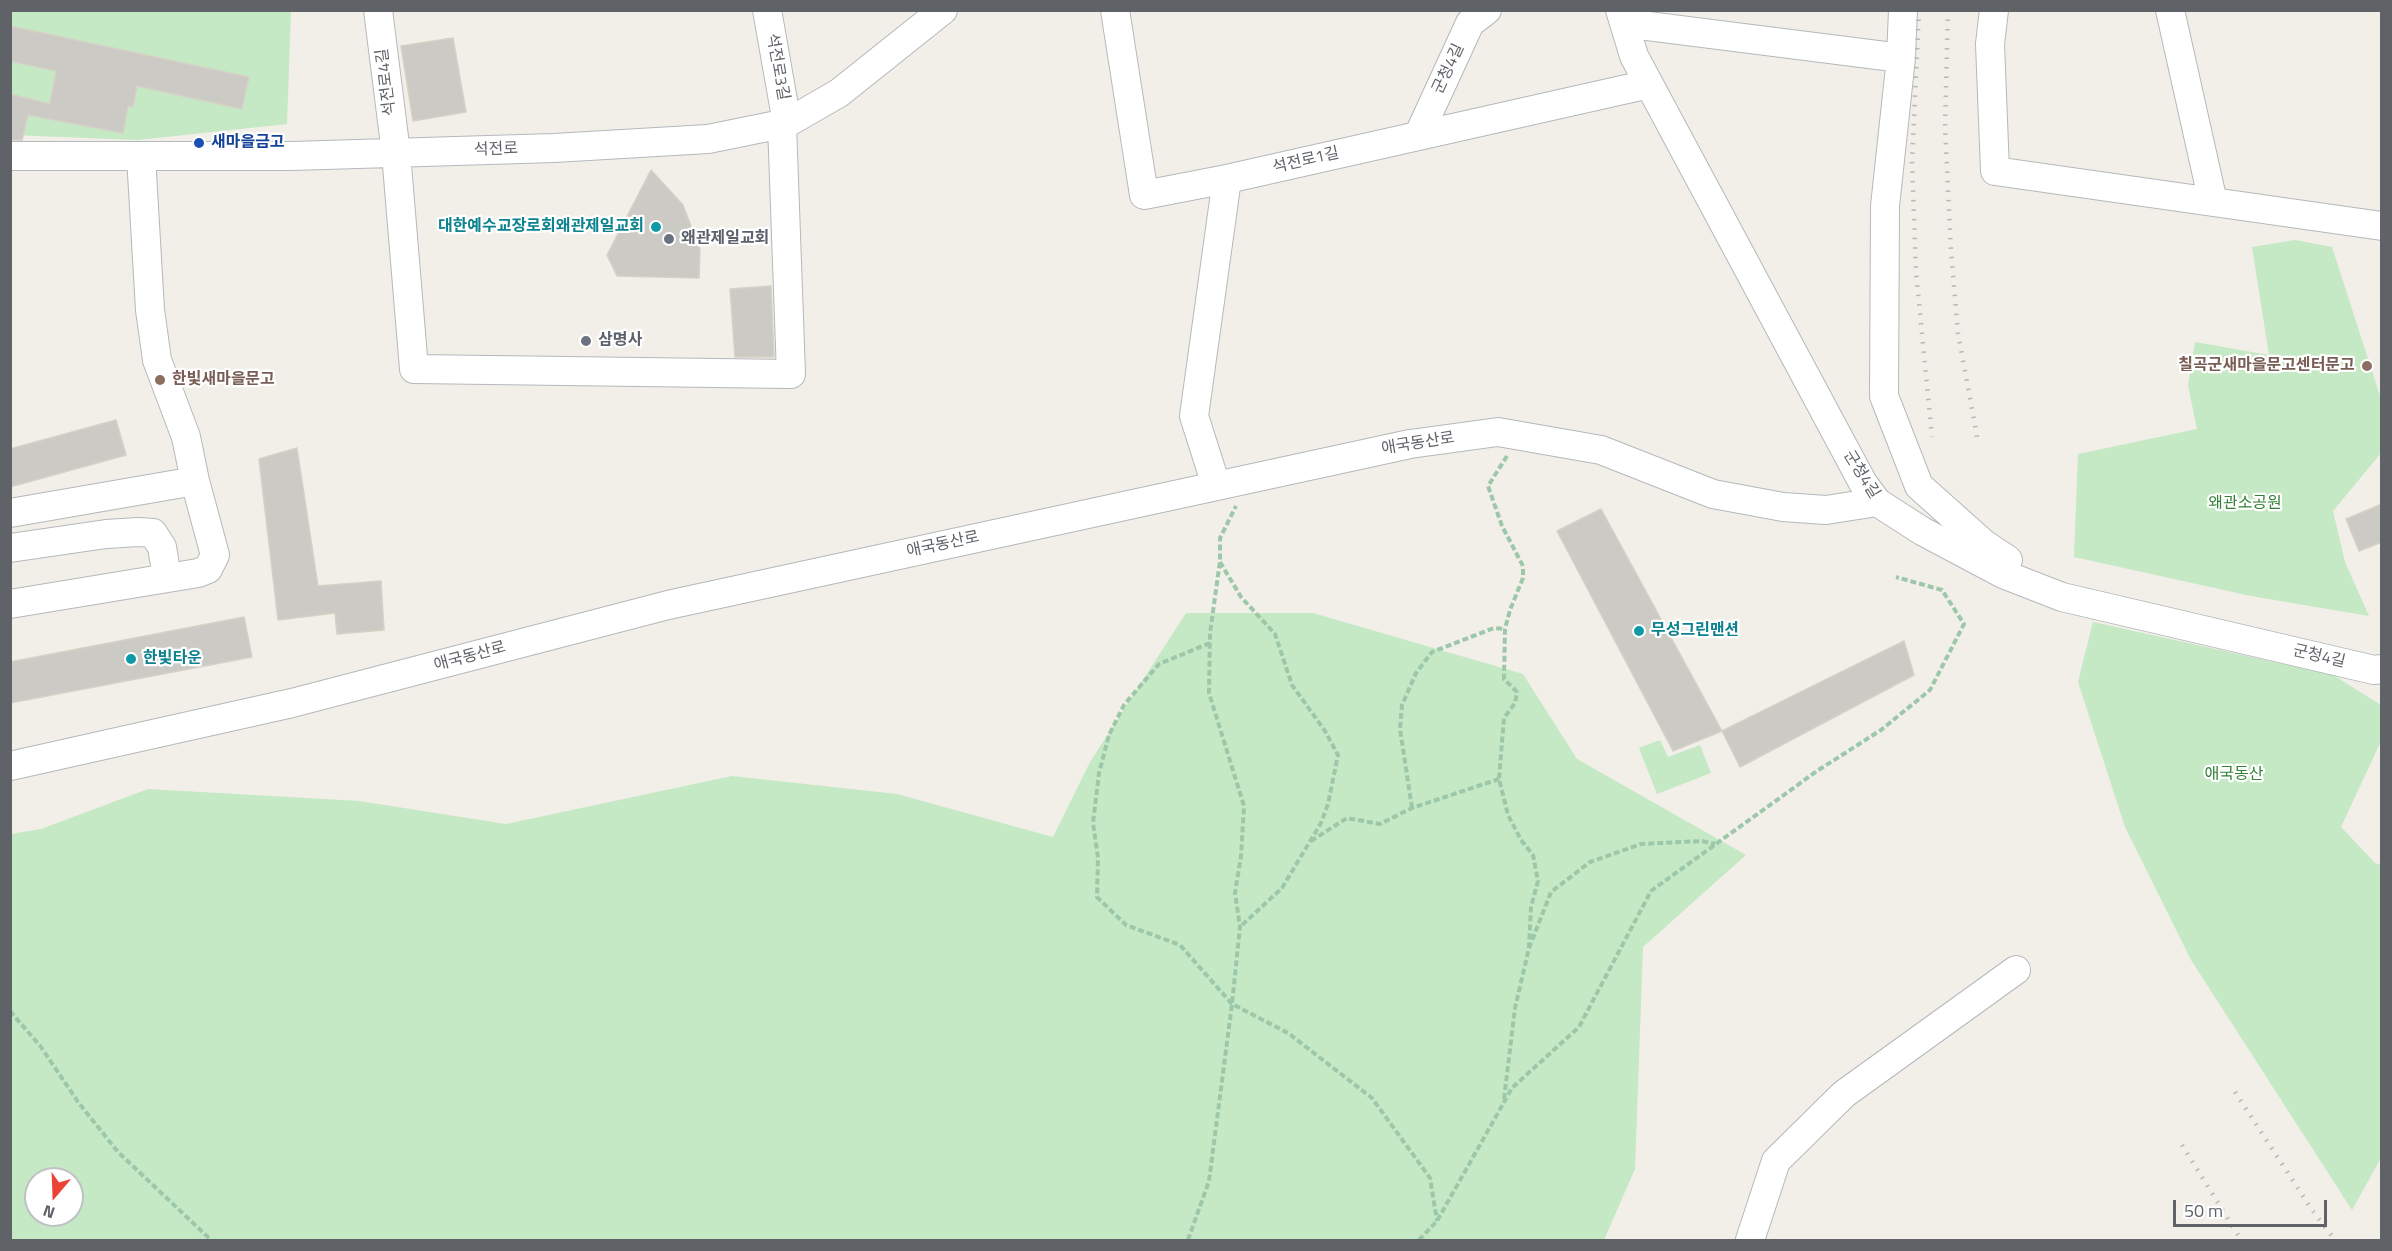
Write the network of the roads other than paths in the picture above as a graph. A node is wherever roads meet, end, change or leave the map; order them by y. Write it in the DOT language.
graph roads {
  1 [pos="378,10"];
  2 [pos="767,10"];
  3 [pos="943,10"];
  4 [pos="1115,10"];
  5 [pos="1487,10"];
  6 [pos="1903,10"];
  7 [pos="1994,10"];
  8 [pos="2170,10"];
  9 [pos="2180,10"];
  10 [pos="1622,17"];
  11 [pos="1901,58"];
  12 [pos="2182,62"];
  13 [pos="1649,84"];
  14 [pos="784,124"];
  15 [pos="1419,134"];
  16 [pos="396,153"];
  17 [pos="10,156"];
  18 [pos="141,156"];
  19 [pos="1227,179"];
  20 [pos="2213,202"];
  21 [pos="2382,226"];
  22 [pos="195,481"];
  23 [pos="1224,483"];
  24 [pos="1877,502"];
  25 [pos="10,513"];
  26 [pos="10,548"];
  27 [pos="167,577"];
  28 [pos="2062,597"];
  29 [pos="10,604"];
  30 [pos="2379,671"];
  31 [pos="10,766"];
  32 [pos="2016,970"];
  33 [pos="1749,1240"];
  1 -- 16 [label="street, 석전로4길"];
  2 -- 14 [label="street, 석전로3길"];
  3 -- 14 [label="street, 석전로"];
  4 -- 19 [label="street, 석전로1길"];
  5 -- 15 [label="street, 군청4길"];
  6 -- 11 [label="street"];
  7 -- 20 [label="street"];
  8 -- 12 [label="street"];
  9 -- 12 [label="street"];
  10 -- 11 [label="street"];
  10 -- 13 [label="street, 군청4길"];
  11 -- 28 [label="street"];
  12 -- 20 [label="street"];
  13 -- 15 [label="street, 석전로1길"];
  13 -- 24 [label="street, 군청4길"];
  14 -- 16 [label="street, 석전로"];
  14 -- 16 [label="street, 석전로4길"];
  15 -- 19 [label="street, 석전로1길"];
  16 -- 18 [label="street, 석전로"];
  17 -- 18 [label="street, 석전로"];
  18 -- 22 [label="street"];
  19 -- 23 [label="street"];
  20 -- 21 [label="street"];
  22 -- 25 [label="street"];
  22 -- 27 [label="street"];
  23 -- 24 [label="street, 애국동산로"];
  23 -- 31 [label="street, 애국동산로"];
  24 -- 28 [label="street, 군청4길"];
  26 -- 27 [label="street"];
  27 -- 29 [label="street"];
  28 -- 30 [label="street, 군청4길"];
  32 -- 33 [label="street"];
}
